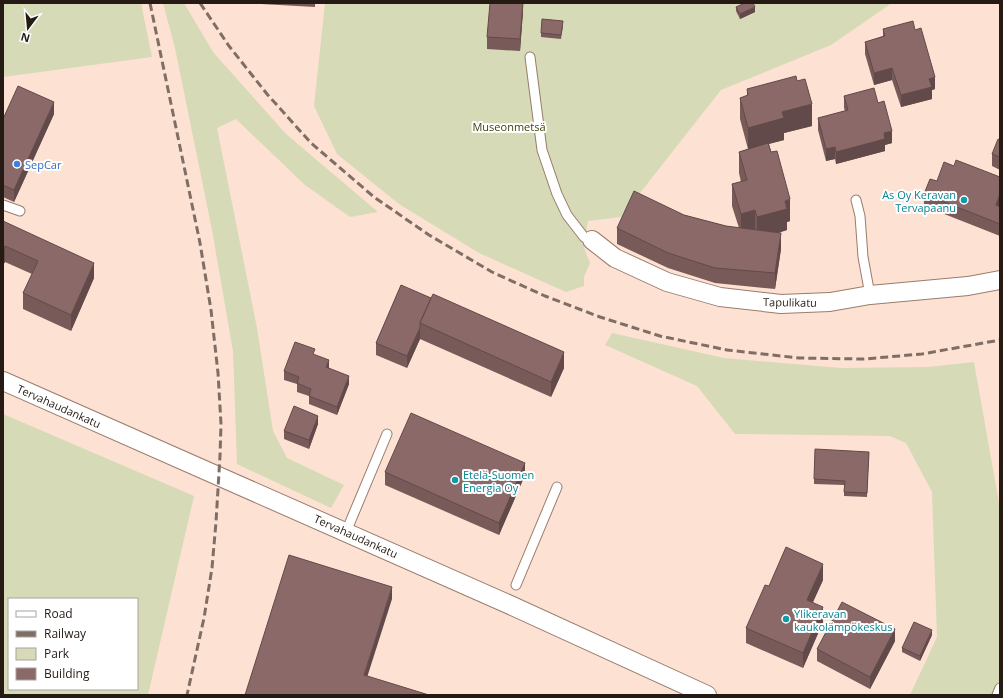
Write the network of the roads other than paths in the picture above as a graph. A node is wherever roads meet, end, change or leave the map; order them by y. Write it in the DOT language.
graph roads {
  1 [pos="530,57"];
  2 [pos="856,200"];
  3 [pos="3,205"];
  4 [pos="20,212"];
  5 [pos="592,240"];
  6 [pos="1000,280"];
  7 [pos="870,295"];
  8 [pos="3,381"];
  9 [pos="387,434"];
  10 [pos="557,487"];
  11 [pos="346,532"];
  12 [pos="516,585"];
  13 [pos="1000,688"];
  14 [pos="707,695"];
  15 [pos="997,695"];
  1 -- 5 [label="lane"];
  2 -- 7 [label="lane"];
  3 -- 4 [label="lane"];
  5 -- 7 [label="street, Tapulikatu"];
  6 -- 7 [label="street, Tapulikatu"];
  8 -- 11 [label="street, Tervahaudankatu"];
  9 -- 11 [label="lane"];
  10 -- 12 [label="lane"];
  11 -- 14 [label="street, Tervahaudankatu"];
  13 -- 15 [label="lane"];
}
